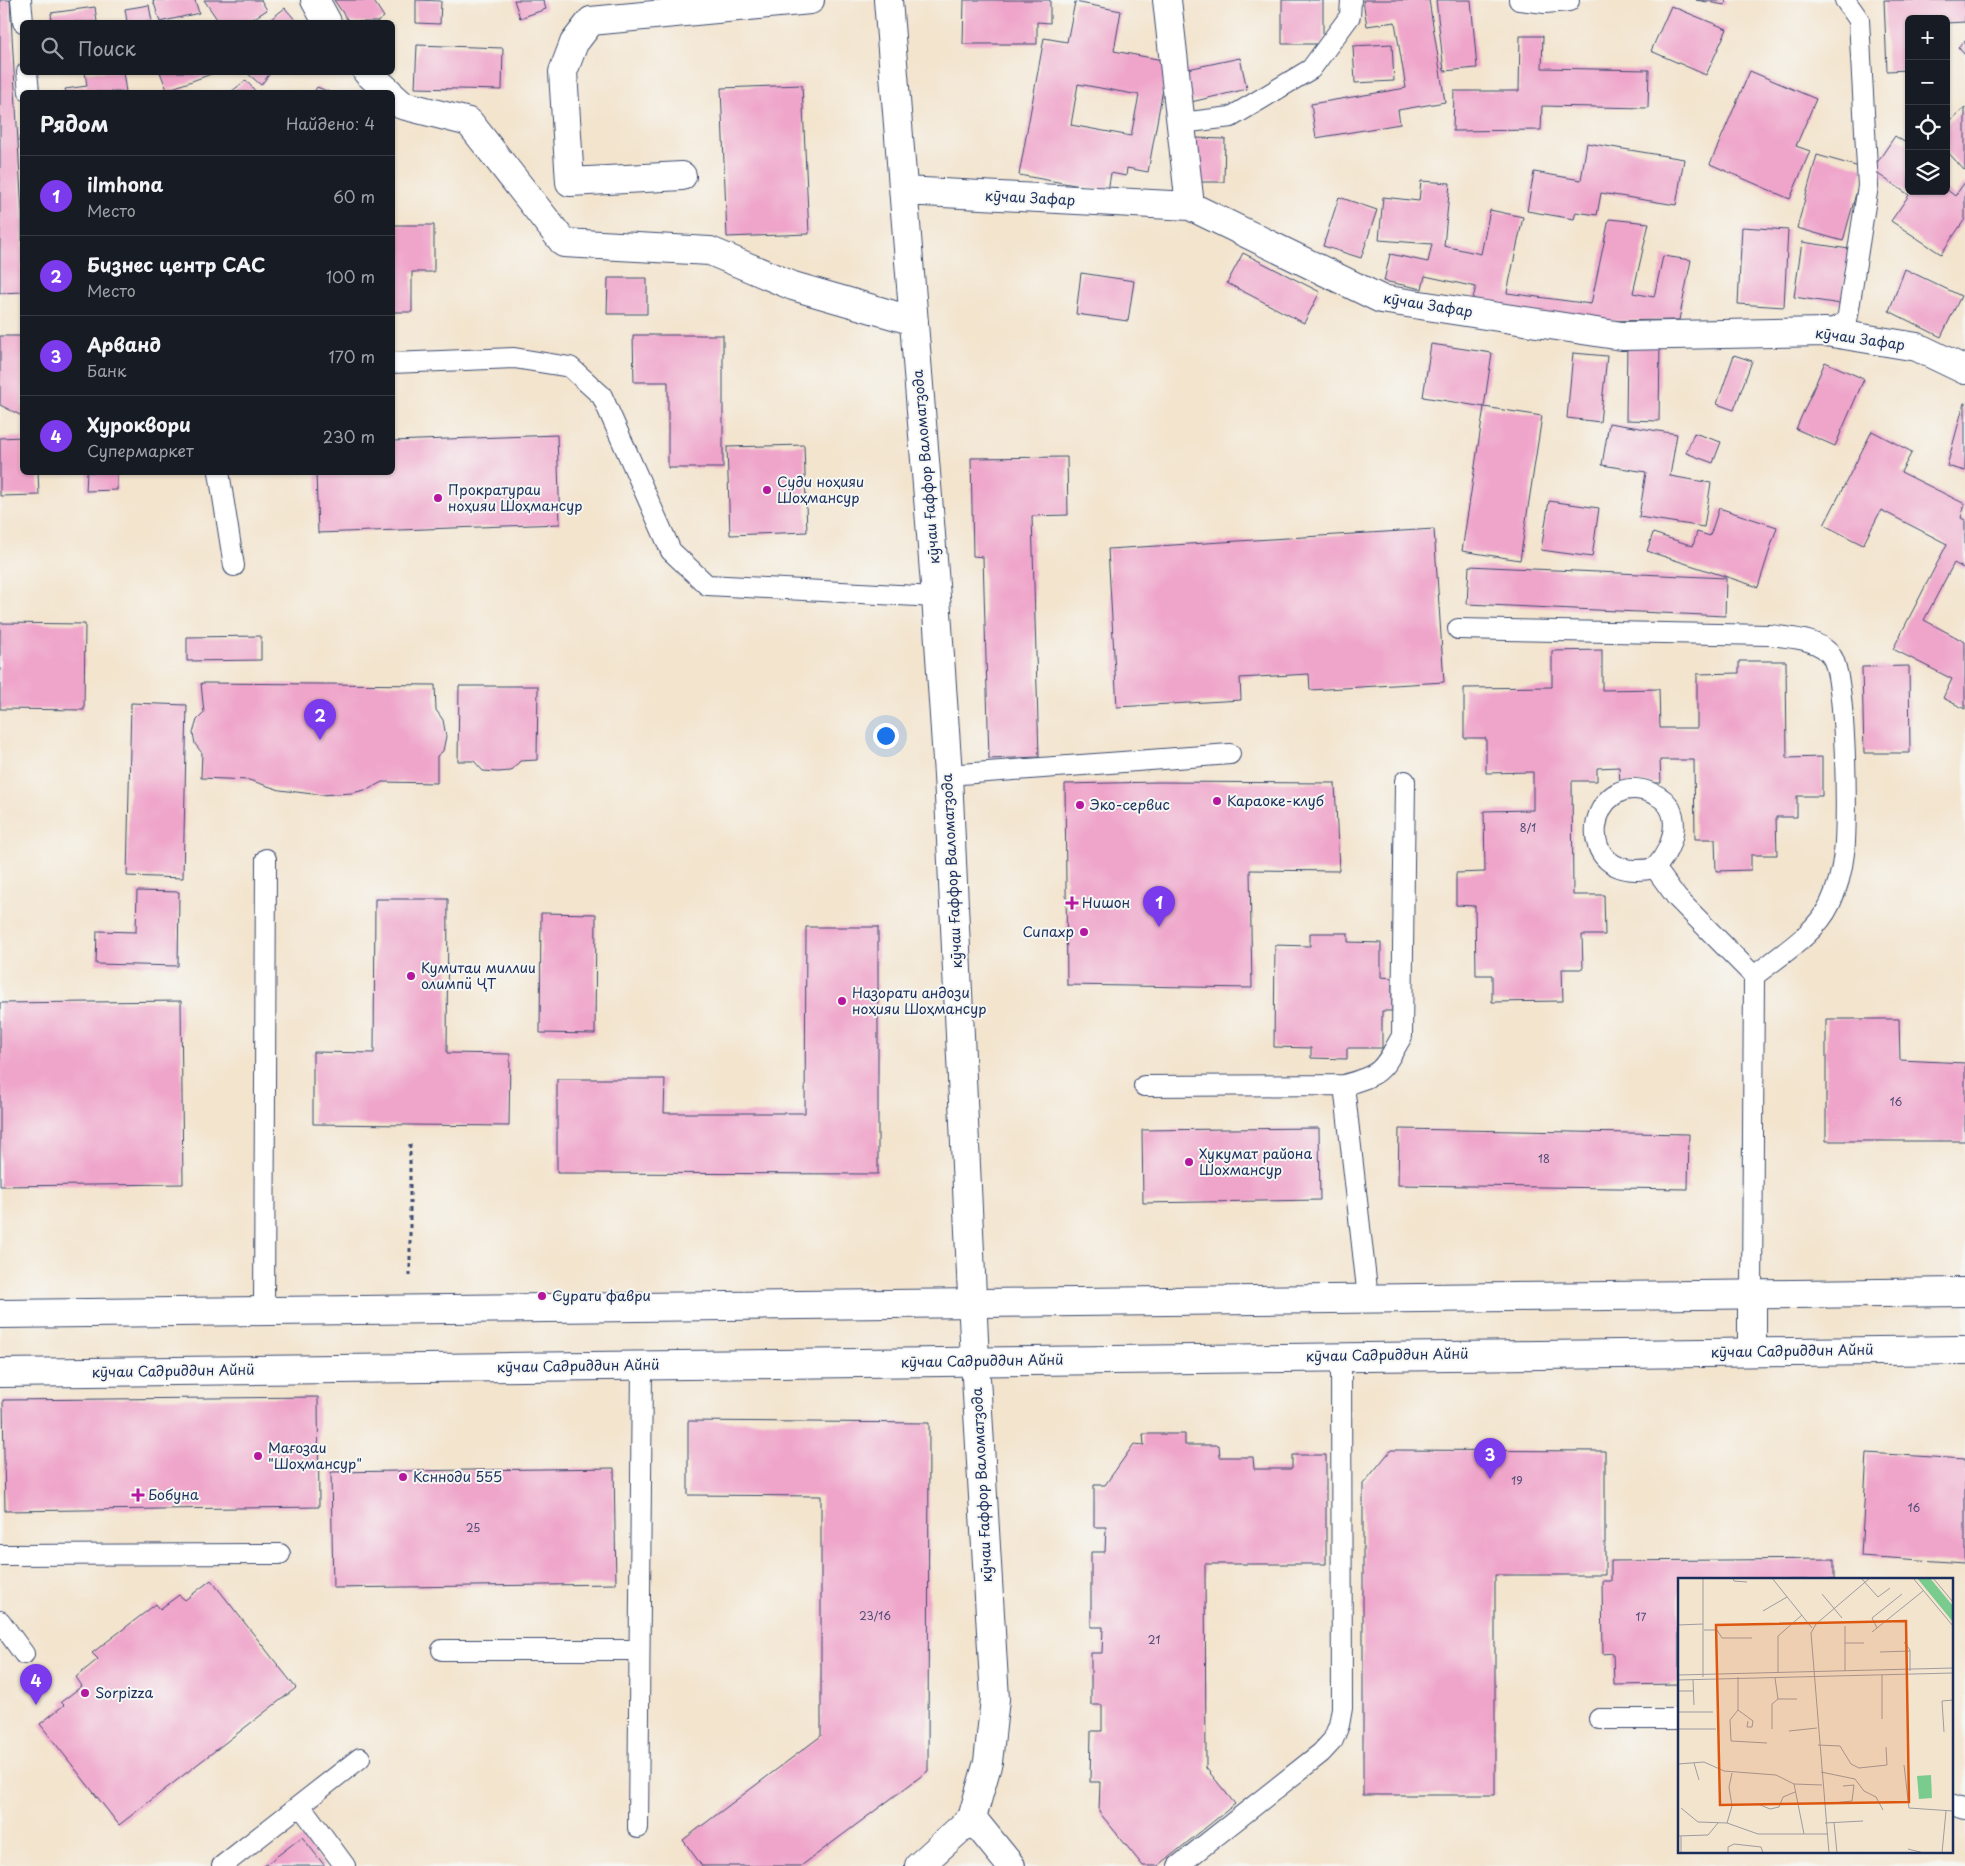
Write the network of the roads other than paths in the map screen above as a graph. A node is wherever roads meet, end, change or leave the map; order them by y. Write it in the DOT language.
graph roads {
  1 [pos="21,0"];
  2 [pos="315,0"];
  3 [pos="810,0"];
  4 [pos="888,0"];
  5 [pos="1167,0"];
  6 [pos="1351,0"];
  7 [pos="1519,0"];
  8 [pos="1845,0"];
  9 [pos="1569,1"];
  10 [pos="23,20"];
  11 [pos="326,20"];
  12 [pos="27,75"];
  13 [pos="371,75"];
  14 [pos="29,90"];
  15 [pos="387,90"];
  16 [pos="395,99"];
  17 [pos="1181,123"];
  18 [pos="682,176"];
  19 [pos="904,191"];
  20 [pos="1190,206"];
  21 [pos="914,321"];
  22 [pos="1826,332"];
  23 [pos="395,363"];
  24 [pos="1965,370"];
  25 [pos="219,475"];
  26 [pos="234,566"];
  27 [pos="936,597"];
  28 [pos="1458,629"];
  29 [pos="1230,754"];
  30 [pos="948,775"];
  31 [pos="1405,781"];
  32 [pos="266,859"];
  33 [pos="1655,868"];
  34 [pos="1754,976"];
  35 [pos="1344,1085"];
  36 [pos="1144,1086"];
  37 [pos="1965,1292"];
  38 [pos="1752,1293"];
  39 [pos="1368,1298"];
  40 [pos="972,1302"];
  41 [pos="264,1311"];
  42 [pos="0,1314"];
  43 [pos="1965,1350"];
  44 [pos="1752,1352"];
  45 [pos="1341,1356"];
  46 [pos="975,1361"];
  47 [pos="642,1365"];
  48 [pos="0,1372"];
  49 [pos="280,1554"];
  50 [pos="0,1555"];
  51 [pos="0,1621"];
  52 [pos="442,1650"];
  53 [pos="639,1650"];
  54 [pos="24,1654"];
  55 [pos="1599,1718"];
  56 [pos="1678,1719"];
  57 [pos="360,1758"];
  58 [pos="300,1805"];
  59 [pos="1952,1805"];
  60 [pos="1965,1809"];
  61 [pos="972,1818"];
  62 [pos="638,1828"];
  63 [pos="222,1866"];
  64 [pos="345,1866"];
  65 [pos="919,1866"];
  66 [pos="1010,1866"];
  67 [pos="1178,1866"];
  1 -- 10 [label="lane"];
  2 -- 11 [label="main road"];
  3 -- 18 [label="main road"];
  4 -- 19 [label="main road, кӯчаи Ғаффор Валоматзода"];
  5 -- 17 [label="main road"];
  6 -- 17 [label="lane"];
  7 -- 9 [label="lane"];
  8 -- 22 [label="lane"];
  12 -- 14 [label="lane"];
  13 -- 15 [label="main road"];
  16 -- 21 [label="main road"];
  17 -- 20 [label="main road"];
  19 -- 20 [label="main road, кӯчаи Зафар"];
  19 -- 21 [label="main road, кӯчаи Ғаффор Валоматзода"];
  20 -- 22 [label="main road, кӯчаи Зафар"];
  21 -- 27 [label="main road, кӯчаи Ғаффор Валоматзода"];
  22 -- 24 [label="main road, кӯчаи Зафар"];
  23 -- 27 [label="lane"];
  25 -- 26 [label="lane"];
  27 -- 30 [label="main road, кӯчаи Ғаффор Валоматзода"];
  28 -- 34 [label="lane"];
  29 -- 30 [label="lane"];
  30 -- 40 [label="main road, кӯчаи Ғаффор Валоматзода"];
  31 -- 35 [label="lane"];
  32 -- 41 [label="lane"];
  33 -- 33 [label="lane"];
  33 -- 34 [label="lane"];
  34 -- 38 [label="lane"];
  35 -- 36 [label="lane"];
  35 -- 39 [label="lane"];
  37 -- 38 [label="main road"];
  38 -- 39 [label="main road"];
  38 -- 44 [label="main road"];
  39 -- 40 [label="main road"];
  40 -- 41 [label="main road"];
  40 -- 46 [label="main road, кӯчаи Ғаффор Валоматзода"];
  41 -- 42 [label="main road"];
  43 -- 44 [label="main road, кӯчаи Садриддин Айнӣ"];
  44 -- 45 [label="main road, кӯчаи Садриддин Айнӣ"];
  45 -- 46 [label="main road, кӯчаи Садриддин Айнӣ"];
  45 -- 67 [label="lane"];
  46 -- 47 [label="main road, кӯчаи Садриддин Айнӣ"];
  46 -- 61 [label="main road, кӯчаи Ғаффор Валоматзода"];
  47 -- 48 [label="main road, кӯчаи Садриддин Айнӣ"];
  47 -- 53 [label="lane"];
  49 -- 50 [label="lane"];
  51 -- 54 [label="lane"];
  52 -- 53 [label="lane"];
  53 -- 62 [label="lane"];
  55 -- 56 [label="lane"];
  57 -- 58 [label="lane"];
  58 -- 63 [label="lane"];
  58 -- 64 [label="lane"];
  59 -- 60 [label="lane"];
  61 -- 65 [label="main road"];
  61 -- 66 [label="main road"];
}
